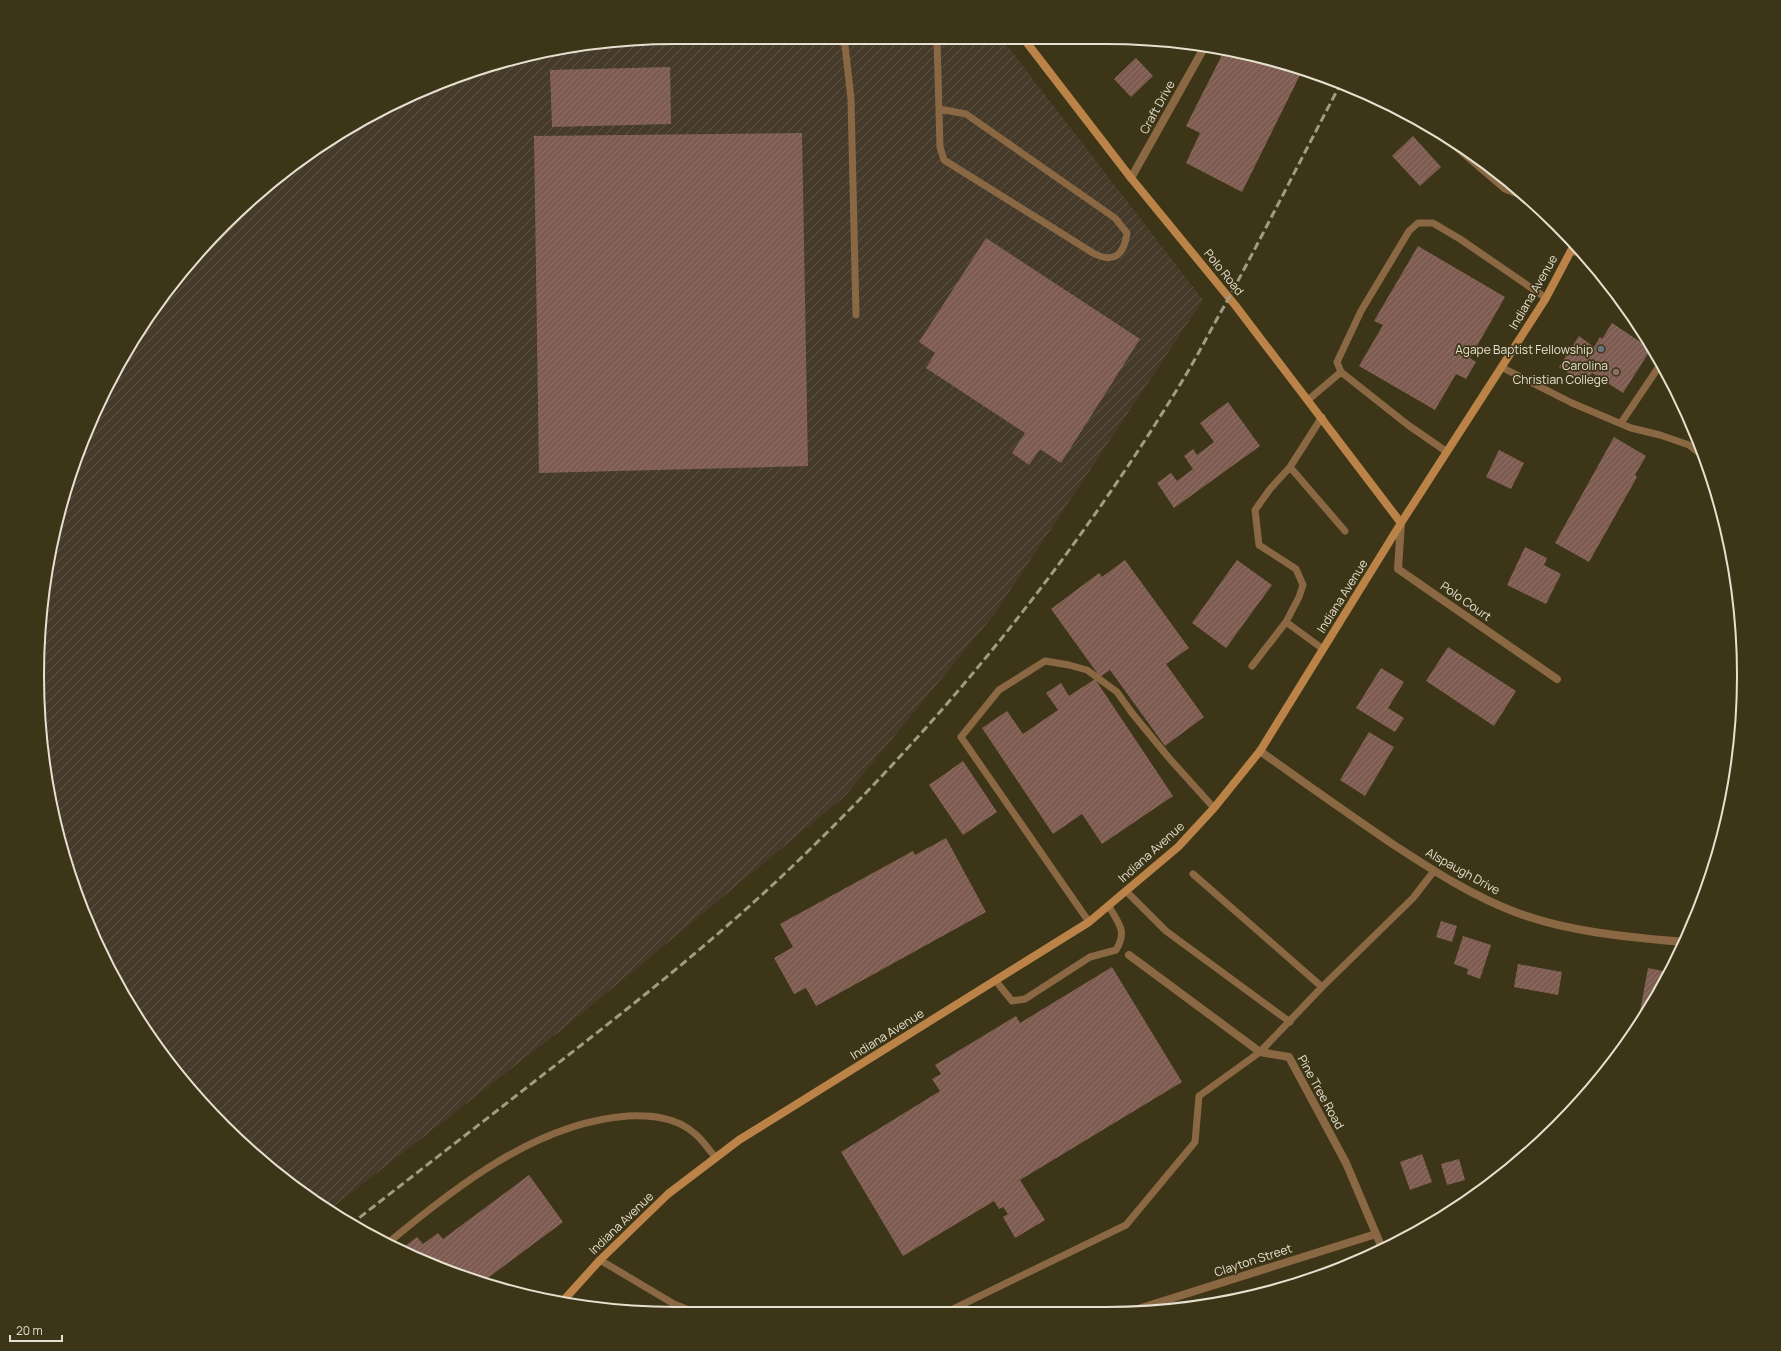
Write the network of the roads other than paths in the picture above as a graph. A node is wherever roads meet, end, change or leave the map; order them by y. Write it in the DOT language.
graph roads {
  1 [pos="844,44"];
  2 [pos="937,44"];
  3 [pos="1028,44"];
  4 [pos="1202,51"];
  5 [pos="939,109"];
  6 [pos="1473,162"];
  7 [pos="1131,178"];
  8 [pos="1511,191"];
  9 [pos="1571,250"];
  10 [pos="1546,298"];
  11 [pos="856,315"];
  12 [pos="1501,367"];
  13 [pos="1657,369"];
  14 [pos="1341,372"];
  15 [pos="1308,400"];
  16 [pos="1322,417"];
  17 [pos="1621,423"];
  18 [pos="1695,450"];
  19 [pos="1447,452"];
  20 [pos="1290,467"];
  21 [pos="1401,523"];
  22 [pos="1345,531"];
  23 [pos="1286,622"];
  24 [pos="1323,649"];
  25 [pos="1252,666"];
  26 [pos="1557,679"];
  27 [pos="1260,751"];
  28 [pos="1214,808"];
  29 [pos="1434,871"];
  30 [pos="1193,874"];
  31 [pos="1126,891"];
  32 [pos="1108,906"];
  33 [pos="1089,922"];
  34 [pos="1678,941"];
  35 [pos="1129,955"];
  36 [pos="996,981"];
  37 [pos="1322,987"];
  38 [pos="1290,1022"];
  39 [pos="1260,1052"];
  40 [pos="716,1158"];
  41 [pos="1376,1234"];
  42 [pos="392,1240"];
  43 [pos="1380,1244"];
  44 [pos="600,1260"];
  45 [pos="566,1297"];
  46 [pos="1148,1306"];
  47 [pos="682,1307"];
  48 [pos="957,1307"];
  1 -- 11 [label="lane"];
  2 -- 5 [label="lane"];
  3 -- 7 [label="main road, Polo Road"];
  4 -- 7 [label="street, Craft Drive"];
  5 -- 5 [label="lane"];
  6 -- 8 [label="lane"];
  7 -- 15 [label="main road, Polo Road"];
  9 -- 10 [label="main road, Indiana Avenue"];
  10 -- 12 [label="main road, Indiana Avenue"];
  10 -- 14 [label="lane"];
  12 -- 17 [label="lane"];
  12 -- 19 [label="main road, Indiana Avenue"];
  13 -- 17 [label="lane"];
  14 -- 15 [label="lane"];
  14 -- 19 [label="lane"];
  15 -- 16 [label="main road, Polo Road"];
  16 -- 20 [label="lane"];
  16 -- 21 [label="main road, Polo Road"];
  17 -- 18 [label="lane"];
  19 -- 21 [label="main road, Indiana Avenue"];
  20 -- 22 [label="lane"];
  20 -- 23 [label="lane"];
  21 -- 24 [label="main road, Indiana Avenue"];
  21 -- 26 [label="street, Polo Court"];
  23 -- 24 [label="lane"];
  23 -- 25 [label="lane"];
  24 -- 27 [label="main road, Indiana Avenue"];
  27 -- 28 [label="main road, Indiana Avenue"];
  27 -- 29 [label="street, Alspaugh Drive"];
  28 -- 31 [label="main road, Indiana Avenue"];
  28 -- 33 [label="lane"];
  29 -- 34 [label="street, Alspaugh Drive"];
  29 -- 37 [label="lane"];
  30 -- 37 [label="lane"];
  31 -- 32 [label="main road, Indiana Avenue"];
  31 -- 38 [label="lane"];
  32 -- 33 [label="main road, Indiana Avenue"];
  32 -- 36 [label="lane"];
  33 -- 36 [label="main road, Indiana Avenue"];
  35 -- 39 [label="street, Pine Tree Road"];
  36 -- 40 [label="main road, Indiana Avenue"];
  37 -- 38 [label="lane"];
  38 -- 39 [label="lane"];
  39 -- 41 [label="street, Pine Tree Road"];
  39 -- 48 [label="lane"];
  40 -- 42 [label="lane"];
  40 -- 44 [label="main road, Indiana Avenue"];
  41 -- 43 [label="street, Pine Tree Road"];
  41 -- 46 [label="street, Clayton Street"];
  44 -- 45 [label="main road, Indiana Avenue"];
  44 -- 47 [label="lane"];
}
